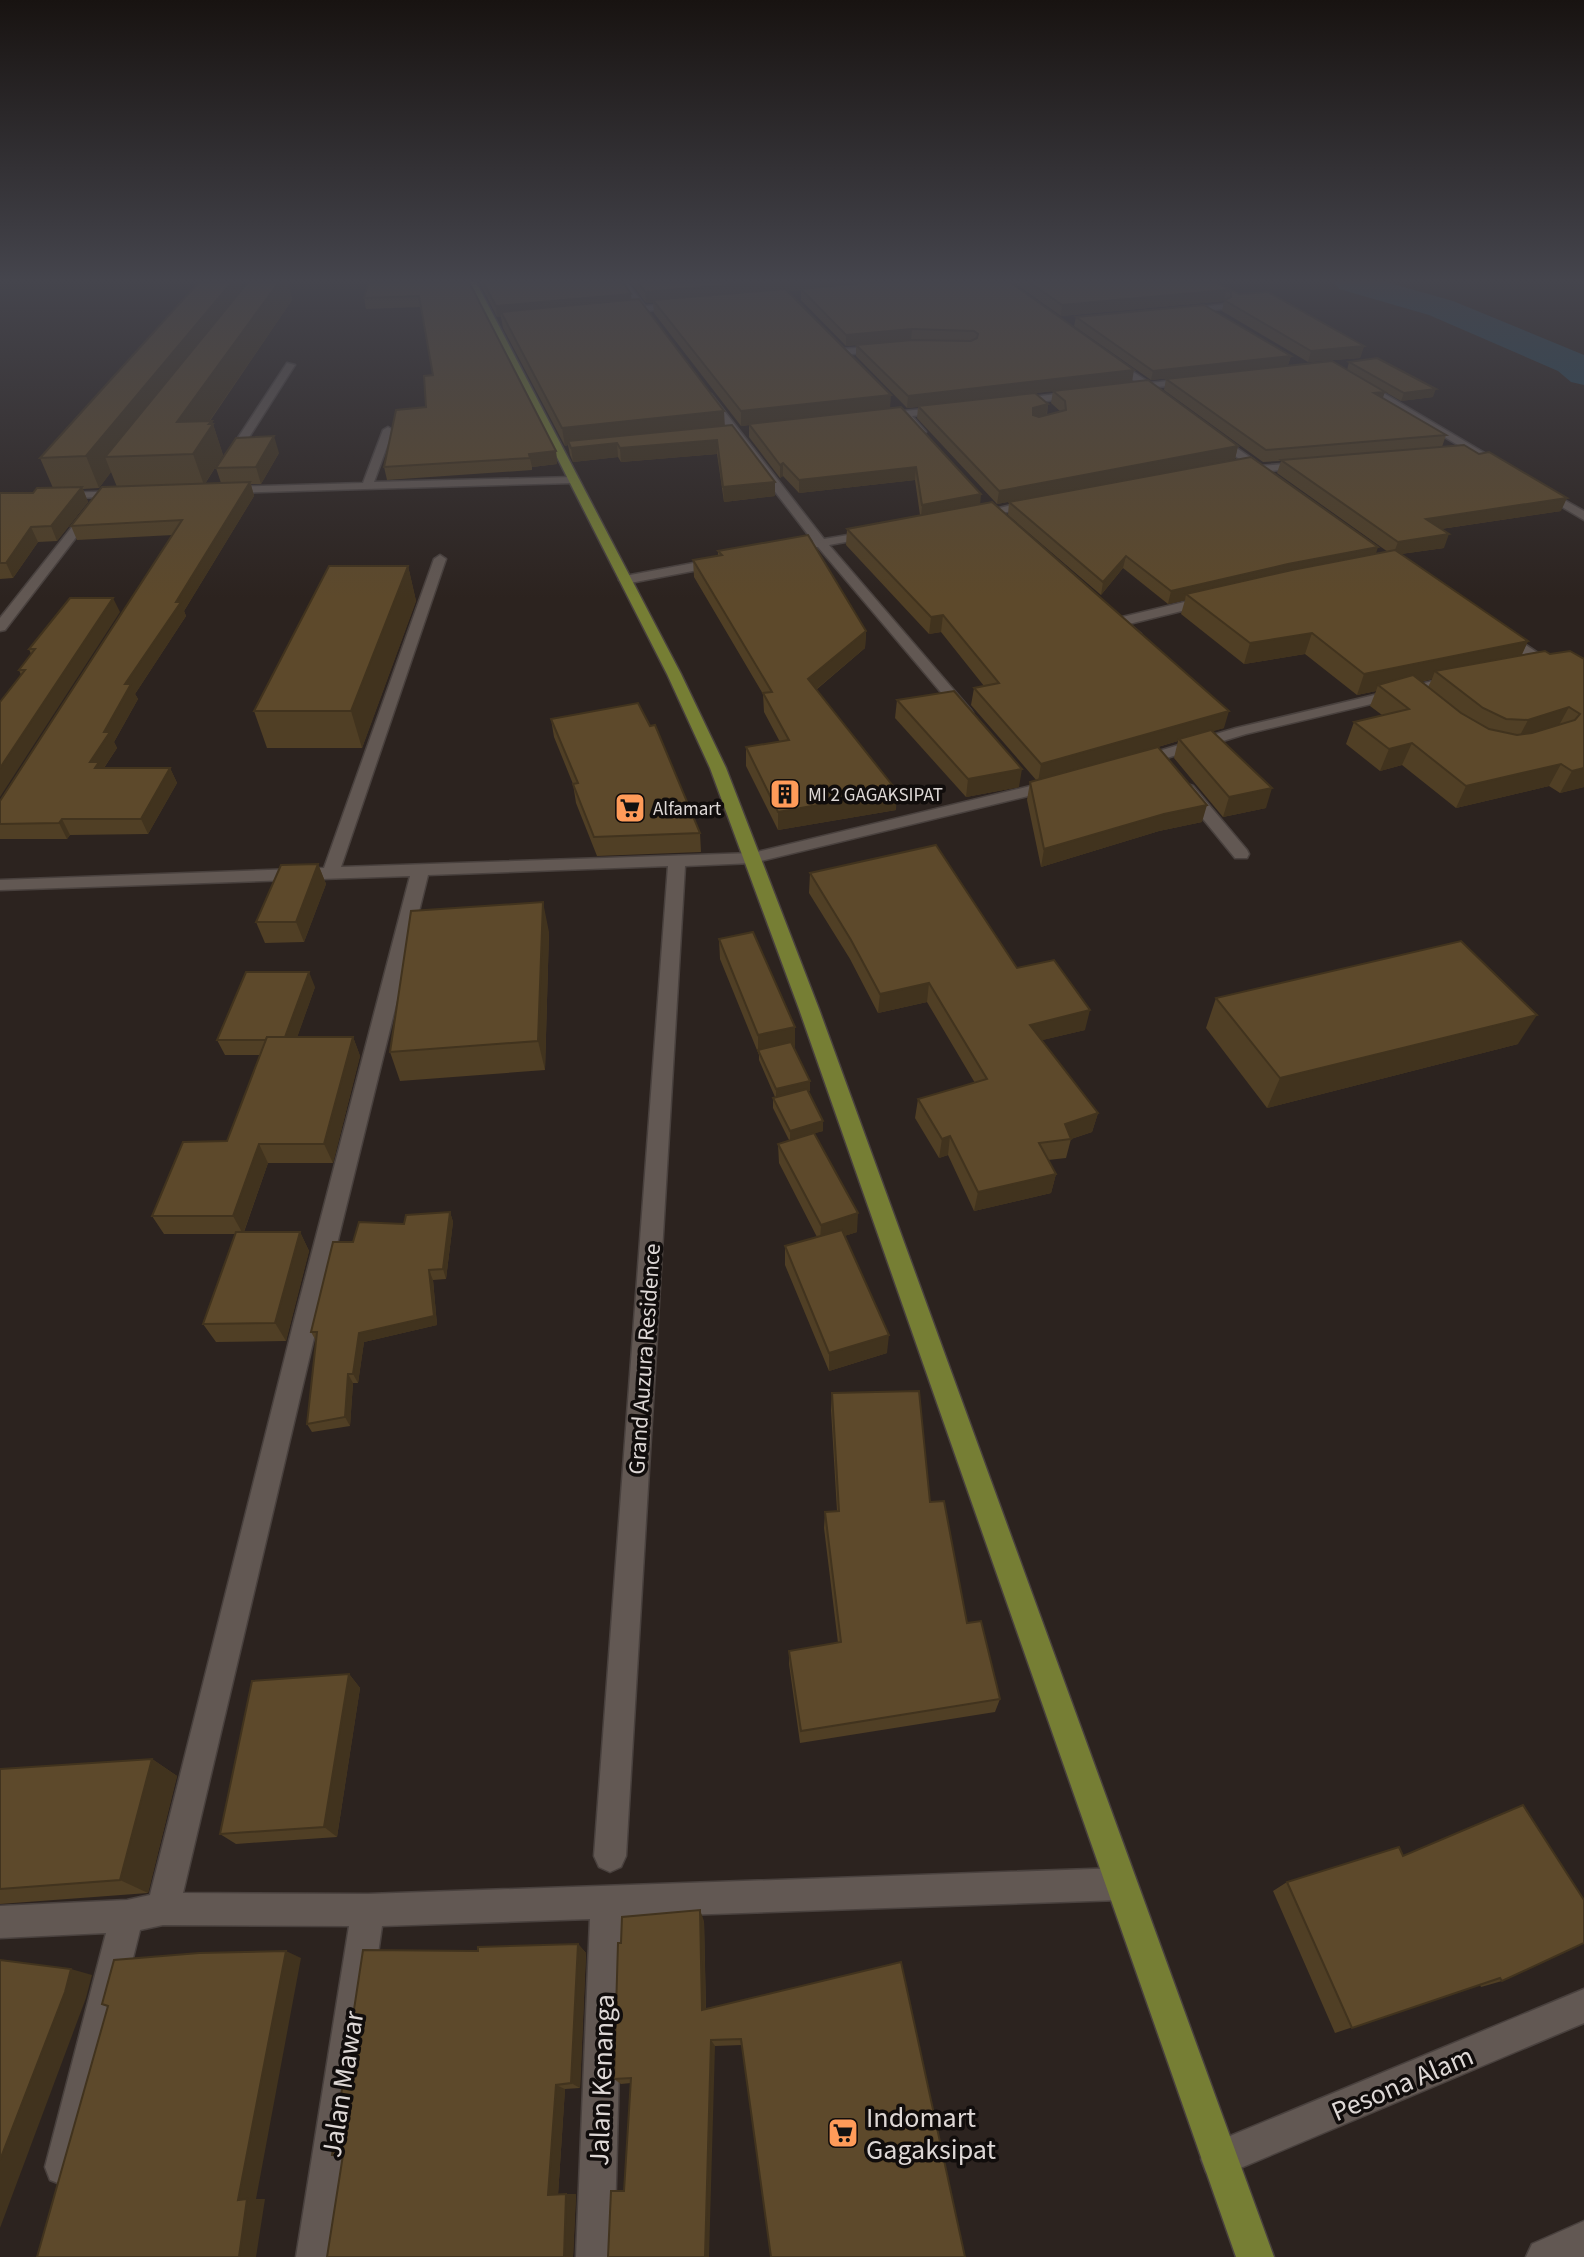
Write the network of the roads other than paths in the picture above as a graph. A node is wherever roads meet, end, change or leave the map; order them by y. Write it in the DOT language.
graph roads {
  1 [pos="276,387"];
  2 [pos="534,387"];
  3 [pos="702,387"];
  4 [pos="1139,387"];
  5 [pos="1150,387"];
  6 [pos="1367,387"];
  7 [pos="1134,388"];
  8 [pos="1093,393"];
  9 [pos="1158,394"];
  10 [pos="1037,399"];
  11 [pos="1000,404"];
  12 [pos="958,408"];
  13 [pos="1047,408"];
  14 [pos="388,430"];
  15 [pos="1209,432"];
  16 [pos="741,433"];
  17 [pos="722,435"];
  18 [pos="931,443"];
  19 [pos="1475,450"];
  20 [pos="1449,452"];
  21 [pos="1321,464"];
  22 [pos="1249,465"];
  23 [pos="224,468"];
  24 [pos="1519,476"];
  25 [pos="1271,477"];
  26 [pos="573,480"];
  27 [pos="112,482"];
  28 [pos="1530,483"];
  29 [pos="367,487"];
  30 [pos="210,490"];
  31 [pos="143,493"];
  32 [pos="102,495"];
  33 [pos="0,498"];
  34 [pos="1047,501"];
  35 [pos="1584,516"];
  36 [pos="887,531"];
  37 [pos="1025,538"];
  38 [pos="821,543"];
  39 [pos="795,548"];
  40 [pos="440,559"];
  41 [pos="730,561"];
  42 [pos="625,580"];
  43 [pos="1217,598"];
  44 [pos="0,627"];
  45 [pos="1490,627"];
  46 [pos="1150,649"];
  47 [pos="1519,668"];
  48 [pos="1478,675"];
  49 [pos="1408,689"];
  50 [pos="1427,704"];
  51 [pos="974,722"];
  52 [pos="1167,765"];
  53 [pos="1121,766"];
  54 [pos="1071,780"];
  55 [pos="1241,854"];
  56 [pos="753,858"];
  57 [pos="677,862"];
  58 [pos="420,872"];
  59 [pos="331,873"];
  60 [pos="0,885"];
  61 [pos="610,1856"];
  62 [pos="1121,1884"];
  63 [pos="607,1903"];
  64 [pos="163,1909"];
  65 [pos="368,1910"];
  66 [pos="127,1916"];
  67 [pos="0,1922"];
  68 [pos="1584,2006"];
  69 [pos="1219,2159"];
  70 [pos="54,2204"];
  71 [pos="1584,2240"];
  72 [pos="315,2257"];
  73 [pos="595,2257"];
  74 [pos="1255,2257"];
  75 [pos="1545,2257"];
  1 -- 23 [label="street"];
  2 -- 26 [label="main road"];
  3 -- 16 [label="street"];
  4 -- 7 [label="street"];
  5 -- 9 [label="street"];
  6 -- 19 [label="street"];
  8 -- 10 [label="street"];
  10 -- 11 [label="street"];
  10 -- 13 [label="street"];
  12 -- 18 [label="street"];
  14 -- 29 [label="street"];
  15 -- 22 [label="street"];
  16 -- 17 [label="street"];
  16 -- 38 [label="street"];
  19 -- 20 [label="street"];
  19 -- 24 [label="street"];
  21 -- 22 [label="street"];
  22 -- 25 [label="street"];
  26 -- 29 [label="street"];
  26 -- 42 [label="main road"];
  27 -- 32 [label="street"];
  28 -- 35 [label="street"];
  29 -- 30 [label="street"];
  31 -- 32 [label="street"];
  32 -- 33 [label="street"];
  32 -- 44 [label="street"];
  34 -- 37 [label="street"];
  36 -- 38 [label="street"];
  38 -- 39 [label="street"];
  38 -- 51 [label="street"];
  40 -- 59 [label="street"];
  41 -- 42 [label="street"];
  42 -- 56 [label="main road"];
  43 -- 46 [label="street"];
  45 -- 47 [label="street"];
  48 -- 49 [label="street"];
  49 -- 50 [label="street"];
  49 -- 52 [label="street"];
  52 -- 53 [label="street"];
  52 -- 55 [label="street"];
  54 -- 56 [label="street"];
  56 -- 57 [label="street"];
  56 -- 62 [label="main road"];
  57 -- 58 [label="street"];
  57 -- 61 [label="street, Grand Auzura Residence"];
  58 -- 59 [label="street"];
  58 -- 64 [label="street"];
  59 -- 60 [label="street"];
  62 -- 63 [label="street"];
  62 -- 69 [label="main road"];
  63 -- 65 [label="street"];
  63 -- 73 [label="street, Jalan Kenanga"];
  64 -- 65 [label="street"];
  64 -- 66 [label="street"];
  65 -- 72 [label="street, Jalan Mawar"];
  66 -- 67 [label="street"];
  66 -- 70 [label="street"];
  68 -- 69 [label="street, Pesona Alam"];
  69 -- 74 [label="main road"];
  71 -- 75 [label="street"];
}
